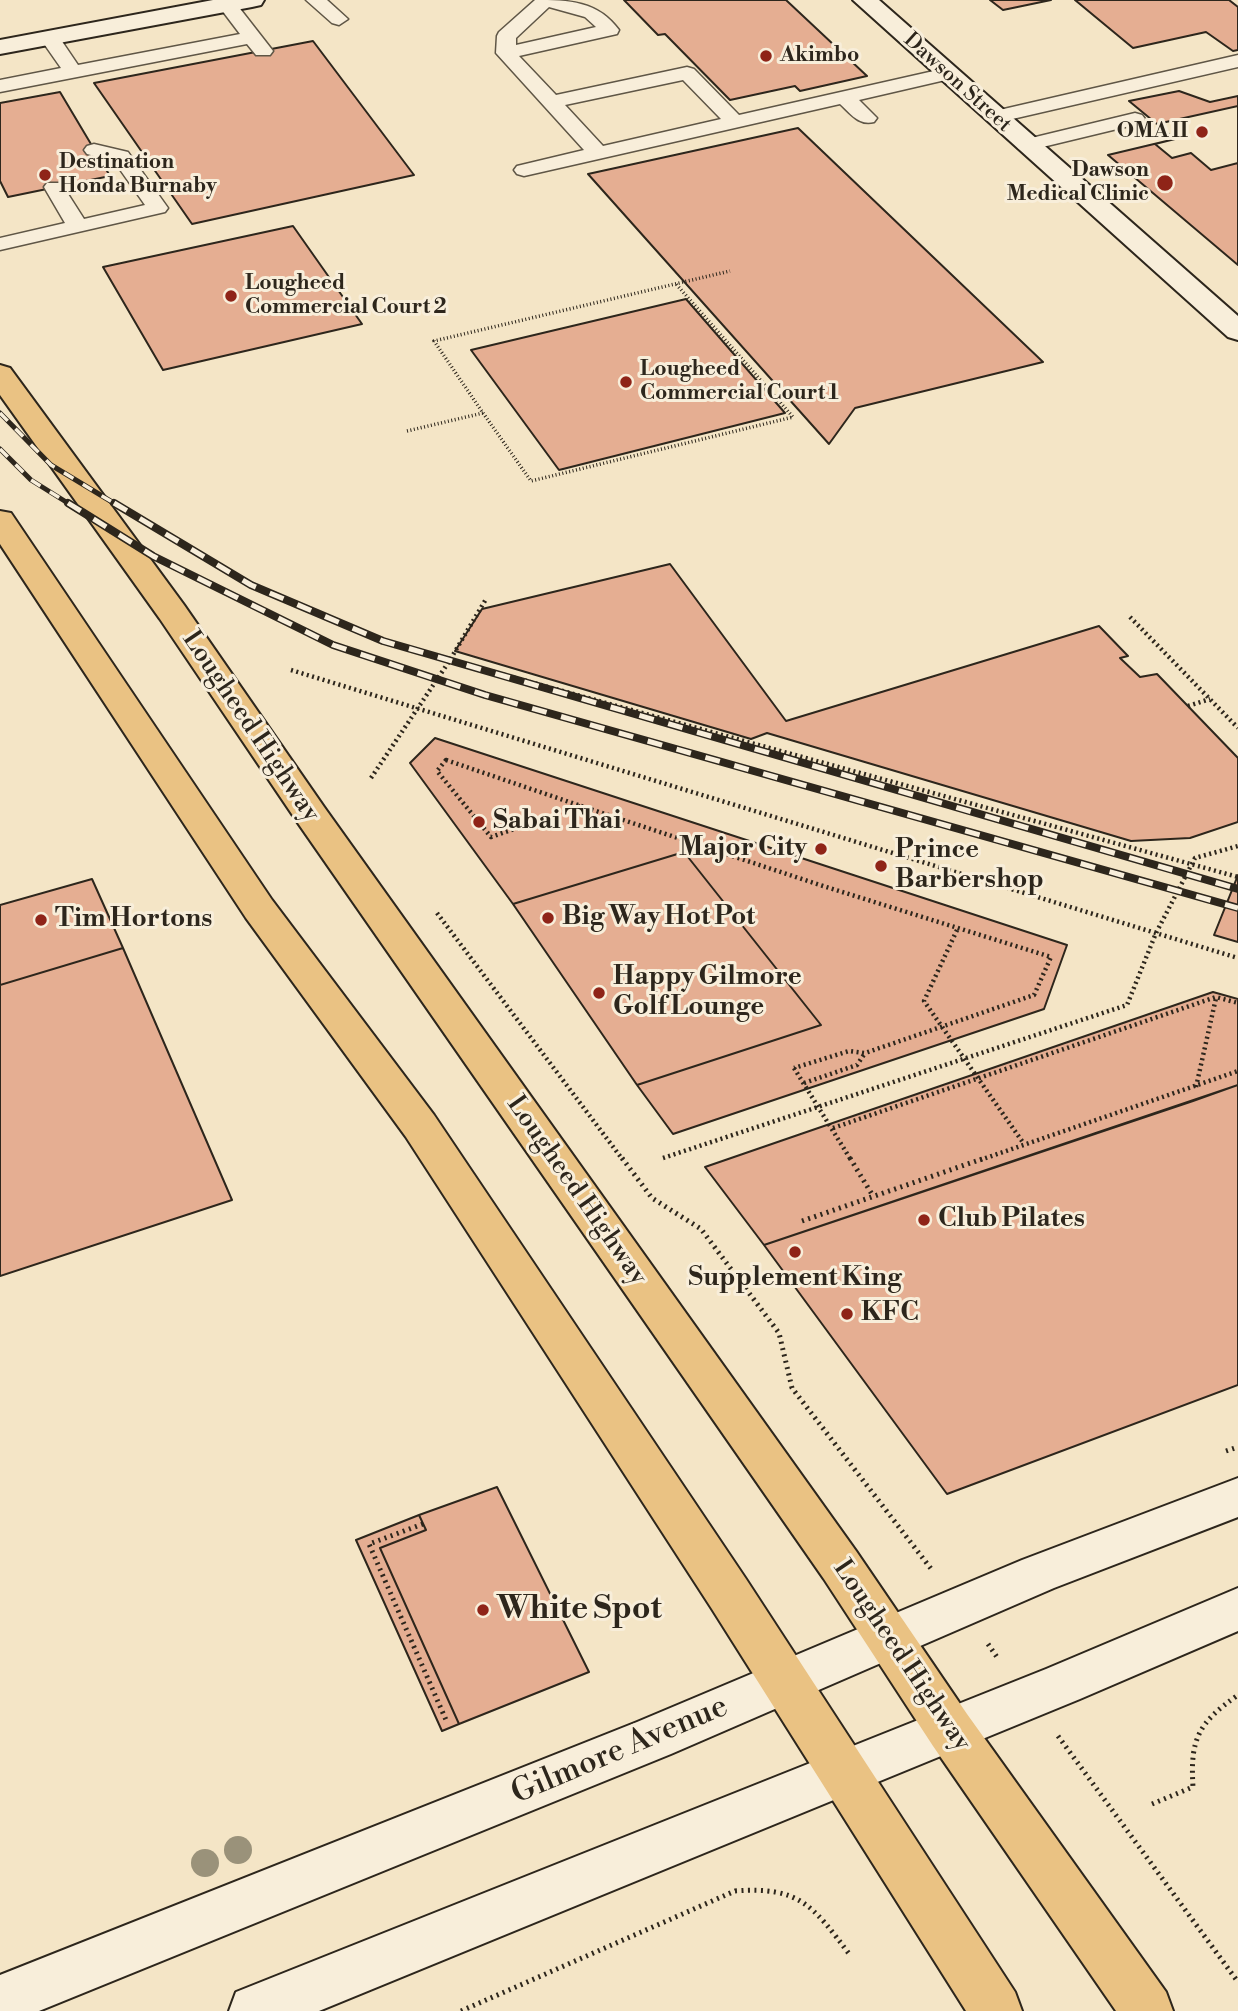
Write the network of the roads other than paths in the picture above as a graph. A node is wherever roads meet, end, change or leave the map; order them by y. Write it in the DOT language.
graph roads {
  1 [pos="252,0"];
  2 [pos="315,0"];
  3 [pos="546,0"];
  4 [pos="865,0"];
  5 [pos="227,5"];
  6 [pos="339,19"];
  7 [pos="50,37"];
  8 [pos="0,47"];
  9 [pos="506,53"];
  10 [pos="1238,61"];
  11 [pos="73,71"];
  12 [pos="947,74"];
  13 [pos="2,94"];
  14 [pos="844,97"];
  15 [pos="552,102"];
  16 [pos="995,117"];
  17 [pos="867,118"];
  18 [pos="1135,119"];
  19 [pos="735,122"];
  20 [pos="1026,145"];
  21 [pos="94,150"];
  22 [pos="598,153"];
  23 [pos="524,170"];
  24 [pos="54,187"];
  25 [pos="78,226"];
  26 [pos="0,244"];
  27 [pos="1238,331"];
  28 [pos="0,374"];
  29 [pos="0,520"];
  30 [pos="1238,1497"];
  31 [pos="1238,1609"];
  32 [pos="889,1637"];
  33 [pos="785,1681"];
  34 [pos="950,1730"];
  35 [pos="842,1773"];
  36 [pos="0,2001"];
  37 [pos="255,2011"];
  38 [pos="996,2011"];
  39 [pos="1147,2011"];
  1 -- 5 [label="street"];
  2 -- 6 [label="lane"];
  3 -- 9 [label="lane"];
  3 -- 9 [label="lane"];
  4 -- 12 [label="street, Dawson Street"];
  5 -- 7 [label="street"];
  5 -- 11 [label="lane"];
  7 -- 8 [label="street"];
  7 -- 11 [label="lane"];
  9 -- 15 [label="lane"];
  10 -- 16 [label="lane"];
  11 -- 13 [label="lane"];
  12 -- 14 [label="lane"];
  12 -- 16 [label="street, Dawson Street"];
  14 -- 17 [label="lane"];
  14 -- 19 [label="lane"];
  15 -- 19 [label="lane"];
  15 -- 22 [label="lane"];
  16 -- 20 [label="street, Dawson Street"];
  18 -- 20 [label="lane"];
  19 -- 22 [label="lane"];
  20 -- 27 [label="street, Dawson Street"];
  21 -- 25 [label="lane"];
  22 -- 23 [label="lane"];
  24 -- 25 [label="lane"];
  25 -- 26 [label="lane"];
  28 -- 32 [label="main road, Lougheed Highway"];
  29 -- 33 [label="main road"];
  30 -- 32 [label="street, Gilmore Avenue"];
  31 -- 34 [label="street"];
  32 -- 33 [label="street, Gilmore Avenue"];
  32 -- 34 [label="main road, Lougheed Highway"];
  33 -- 35 [label="main road"];
  33 -- 36 [label="street, Gilmore Avenue"];
  34 -- 35 [label="street"];
  34 -- 39 [label="main road, Lougheed Highway"];
  35 -- 37 [label="street"];
  35 -- 38 [label="main road"];
}
